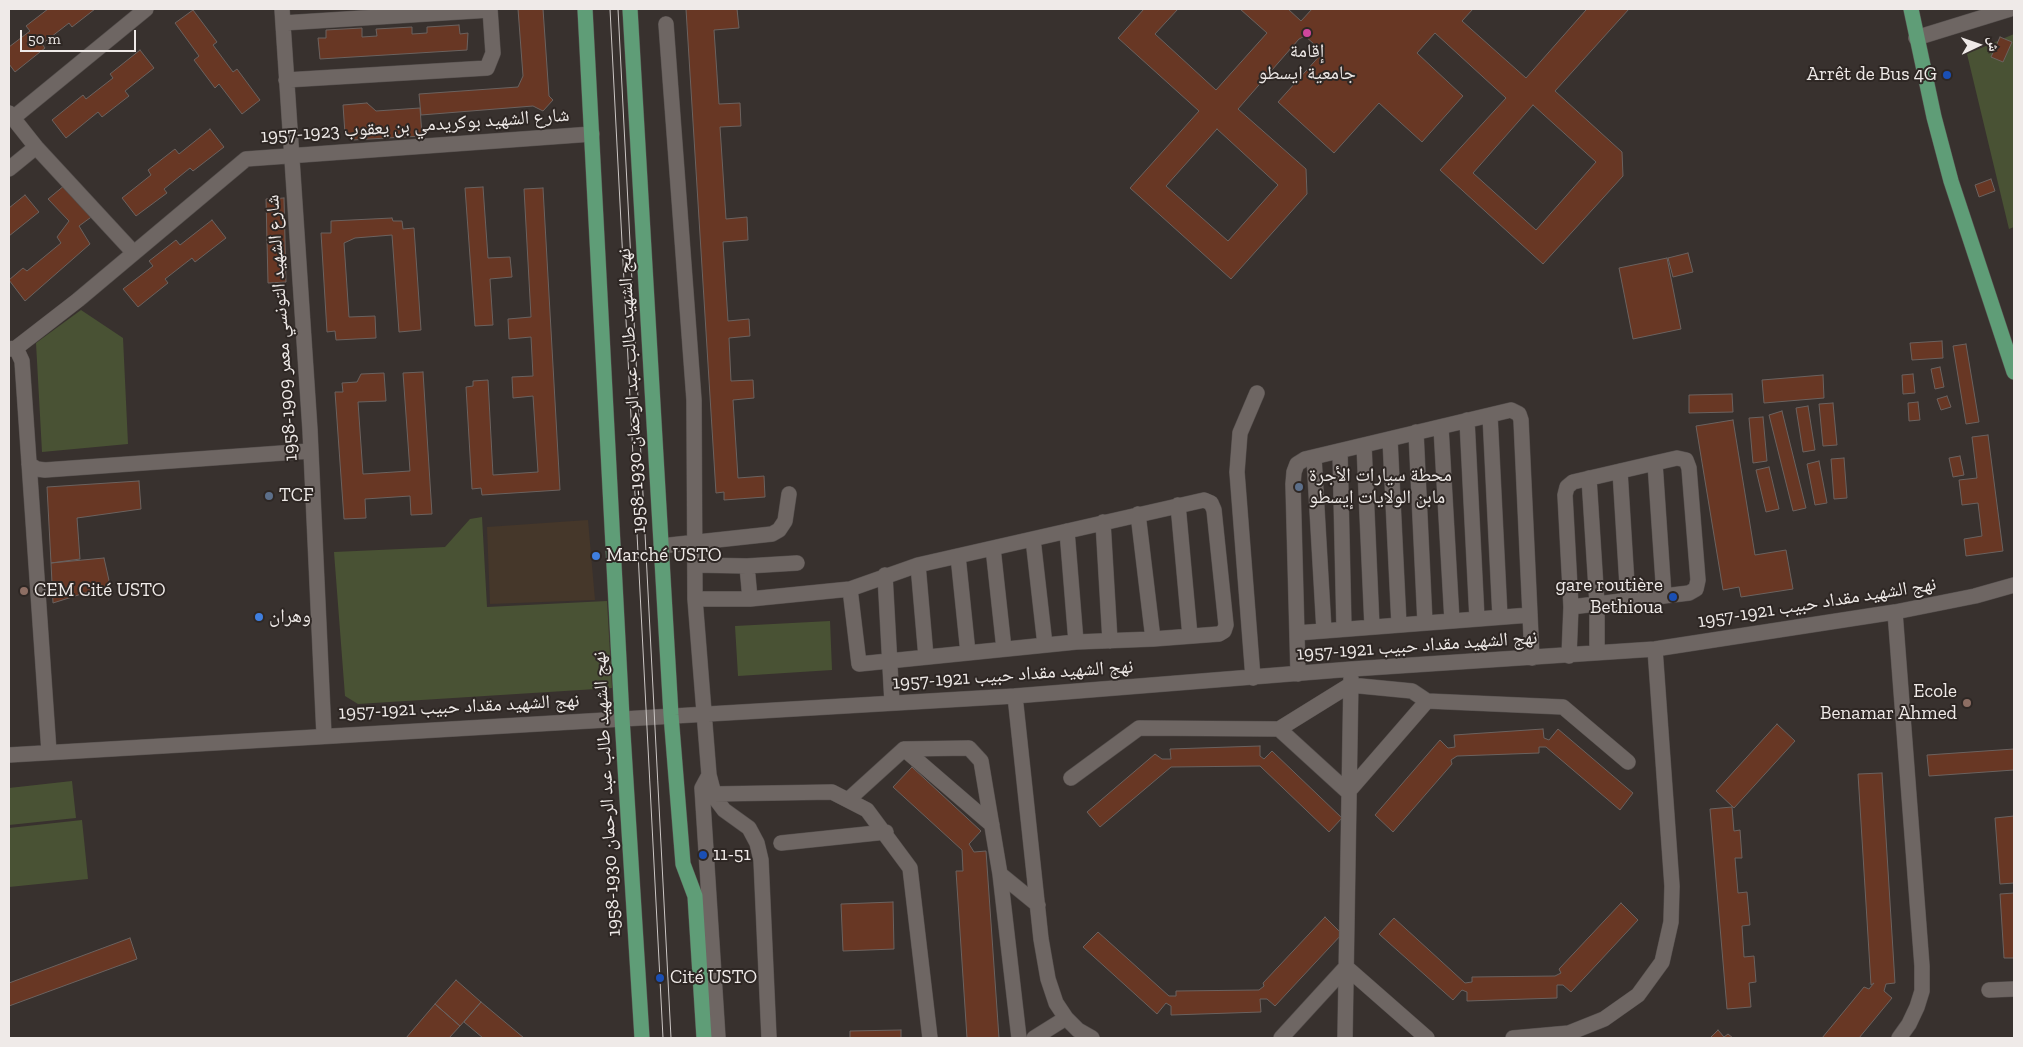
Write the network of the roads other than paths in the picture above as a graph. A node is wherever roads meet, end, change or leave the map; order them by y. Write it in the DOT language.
graph roads {
  1 [pos="146,9"];
  2 [pos="490,9"];
  3 [pos="585,9"];
  4 [pos="630,9"];
  5 [pos="1911,9"];
  6 [pos="2010,9"];
  7 [pos="370,13"];
  8 [pos="283,16"];
  9 [pos="666,24"];
  10 [pos="1916,38"];
  11 [pos="286,80"];
  12 [pos="11,115"];
  13 [pos="592,134"];
  14 [pos="36,147"];
  15 [pos="290,156"];
  16 [pos="9,169"];
  17 [pos="134,253"];
  18 [pos="12,348"];
  19 [pos="2014,372"];
  20 [pos="1258,392"];
  21 [pos="1490,415"];
  22 [pos="1467,420"];
  23 [pos="1442,427"];
  24 [pos="1416,432"];
  25 [pos="1390,439"];
  26 [pos="1364,445"];
  27 [pos="310,451"];
  28 [pos="1340,451"];
  29 [pos="1314,457"];
  30 [pos="1655,463"];
  31 [pos="30,464"];
  32 [pos="1620,471"];
  33 [pos="1589,478"];
  34 [pos="790,494"];
  35 [pos="1178,505"];
  36 [pos="1138,514"];
  37 [pos="1102,522"];
  38 [pos="1068,531"];
  39 [pos="1033,538"];
  40 [pos="695,542"];
  41 [pos="661,546"];
  42 [pos="993,548"];
  43 [pos="958,556"];
  44 [pos="798,562"];
  45 [pos="695,565"];
  46 [pos="918,565"];
  47 [pos="747,566"];
  48 [pos="885,575"];
  49 [pos="2014,585"];
  50 [pos="850,588"];
  51 [pos="1664,596"];
  52 [pos="695,598"];
  53 [pos="750,599"];
  54 [pos="1628,601"];
  55 [pos="1597,604"];
  56 [pos="1571,607"];
  57 [pos="1896,612"];
  58 [pos="1530,615"];
  59 [pos="1500,618"];
  60 [pos="1477,619"];
  61 [pos="1452,621"];
  62 [pos="1425,623"];
  63 [pos="1399,625"];
  64 [pos="1372,627"];
  65 [pos="1344,629"];
  66 [pos="1324,630"];
  67 [pos="1297,632"];
  68 [pos="1190,636"];
  69 [pos="1154,639"];
  70 [pos="1110,641"];
  71 [pos="1076,642"];
  72 [pos="1045,645"];
  73 [pos="1004,649"];
  74 [pos="1655,649"];
  75 [pos="968,653"];
  76 [pos="1597,653"];
  77 [pos="1569,656"];
  78 [pos="926,657"];
  79 [pos="1532,658"];
  80 [pos="890,662"];
  81 [pos="1352,670"];
  82 [pos="1298,674"];
  83 [pos="1254,678"];
  84 [pos="1350,685"];
  85 [pos="1015,696"];
  86 [pos="1427,701"];
  87 [pos="892,703"];
  88 [pos="703,713"];
  89 [pos="671,715"];
  90 [pos="622,718"];
  91 [pos="1279,729"];
  92 [pos="324,735"];
  93 [pos="904,749"];
  94 [pos="49,752"];
  95 [pos="9,755"];
  96 [pos="1628,762"];
  97 [pos="709,776"];
  98 [pos="1071,778"];
  99 [pos="1348,792"];
  100 [pos="714,794"];
  101 [pos="849,799"];
  102 [pos="992,825"];
  103 [pos="886,832"];
  104 [pos="781,843"];
  105 [pos="1000,874"];
  106 [pos="1038,905"];
  107 [pos="1346,967"];
  108 [pos="2014,989"];
  109 [pos="1989,990"];
  110 [pos="1066,1018"];
  111 [pos="642,1038"];
  112 [pos="704,1038"];
  113 [pos="718,1038"];
  114 [pos="769,1038"];
  115 [pos="930,1038"];
  116 [pos="1019,1038"];
  117 [pos="1034,1038"];
  118 [pos="1092,1038"];
  119 [pos="1281,1038"];
  120 [pos="1345,1038"];
  121 [pos="1427,1038"];
  122 [pos="1513,1038"];
  123 [pos="1899,1038"];
  1 -- 12 [label="street"];
  2 -- 7 [label="street"];
  2 -- 11 [label="street"];
  3 -- 13 [label="main road, نهج الشهيد طالب عبد الرحمان 1930-1958"];
  4 -- 41 [label="main road, نهج الشهيد طالب عبد الرحمان 1930-1958"];
  5 -- 10 [label="main road"];
  6 -- 10 [label="street"];
  7 -- 8 [label="street"];
  8 -- 11 [label="street, شارع الشهيد التونسي معمر 1909-1958"];
  9 -- 40 [label="street"];
  10 -- 19 [label="main road"];
  11 -- 15 [label="street, شارع الشهيد التونسي معمر 1909-1958"];
  12 -- 14 [label="street"];
  13 -- 15 [label="street, شارع الشهيد بوكريدمي بن يعقوب 1923-1957"];
  13 -- 90 [label="main road, نهج الشهيد طالب عبد الرحمان 1930-1958"];
  14 -- 16 [label="street"];
  14 -- 17 [label="street"];
  15 -- 17 [label="street, شارع الشهيد بوكريدمي بن يعقوب 1923-1957"];
  15 -- 27 [label="street, شارع الشهيد التونسي معمر 1909-1958"];
  17 -- 18 [label="street, شارع الشهيد بوكريدمي بن يعقوب 1923-1957"];
  18 -- 31 [label="street"];
  20 -- 83 [label="street"];
  21 -- 22 [label="street"];
  21 -- 58 [label="street"];
  21 -- 59 [label="street"];
  22 -- 23 [label="street"];
  22 -- 60 [label="street"];
  23 -- 24 [label="street"];
  23 -- 61 [label="street"];
  24 -- 25 [label="street"];
  24 -- 62 [label="street"];
  25 -- 26 [label="street"];
  25 -- 63 [label="street"];
  26 -- 28 [label="street"];
  26 -- 64 [label="street"];
  27 -- 31 [label="street"];
  27 -- 92 [label="street, شارع الشهيد التونسي معمر 1909-1958"];
  28 -- 29 [label="street"];
  28 -- 65 [label="street"];
  29 -- 66 [label="street"];
  29 -- 67 [label="street"];
  30 -- 32 [label="street"];
  30 -- 51 [label="street"];
  30 -- 51 [label="street"];
  31 -- 94 [label="street"];
  32 -- 33 [label="street"];
  32 -- 54 [label="street"];
  33 -- 55 [label="street"];
  33 -- 56 [label="street"];
  34 -- 40 [label="street"];
  35 -- 36 [label="street"];
  35 -- 68 [label="street"];
  35 -- 68 [label="street"];
  36 -- 37 [label="street"];
  36 -- 69 [label="street"];
  37 -- 38 [label="street"];
  37 -- 70 [label="street"];
  38 -- 39 [label="street"];
  38 -- 71 [label="street"];
  39 -- 42 [label="street"];
  39 -- 72 [label="street"];
  40 -- 41 [label="street"];
  40 -- 45 [label="street"];
  41 -- 89 [label="main road, نهج الشهيد طالب عبد الرحمان 1930-1958"];
  42 -- 43 [label="street"];
  42 -- 73 [label="street"];
  43 -- 46 [label="street"];
  43 -- 75 [label="street"];
  44 -- 47 [label="street"];
  45 -- 47 [label="street"];
  45 -- 52 [label="street"];
  46 -- 48 [label="street"];
  46 -- 78 [label="street"];
  47 -- 53 [label="street"];
  48 -- 50 [label="street"];
  48 -- 80 [label="street"];
  49 -- 57 [label="street, نهج الشهيد مقداد حبيب 1921-1957"];
  50 -- 53 [label="street"];
  50 -- 80 [label="street"];
  51 -- 54 [label="street"];
  52 -- 53 [label="street"];
  52 -- 88 [label="street"];
  54 -- 55 [label="street"];
  55 -- 56 [label="street"];
  55 -- 76 [label="street"];
  56 -- 77 [label="street"];
  57 -- 74 [label="street, نهج الشهيد مقداد حبيب 1921-1957"];
  57 -- 123 [label="street"];
  58 -- 59 [label="street"];
  58 -- 79 [label="street"];
  59 -- 60 [label="street"];
  60 -- 61 [label="street"];
  61 -- 62 [label="street"];
  62 -- 63 [label="street"];
  63 -- 64 [label="street"];
  64 -- 65 [label="street"];
  65 -- 66 [label="street"];
  66 -- 67 [label="street"];
  67 -- 82 [label="street"];
  68 -- 69 [label="street"];
  69 -- 70 [label="street"];
  70 -- 71 [label="street"];
  71 -- 72 [label="street"];
  72 -- 73 [label="street"];
  73 -- 75 [label="street"];
  74 -- 76 [label="street, نهج الشهيد مقداد حبيب 1921-1957"];
  74 -- 122 [label="street"];
  75 -- 78 [label="street"];
  76 -- 77 [label="street, نهج الشهيد مقداد حبيب 1921-1957"];
  77 -- 79 [label="street, نهج الشهيد مقداد حبيب 1921-1957"];
  78 -- 80 [label="street"];
  79 -- 81 [label="street, نهج الشهيد مقداد حبيب 1921-1957"];
  80 -- 87 [label="street"];
  81 -- 82 [label="street, نهج الشهيد مقداد حبيب 1921-1957"];
  81 -- 84 [label="street"];
  82 -- 83 [label="street, نهج الشهيد مقداد حبيب 1921-1957"];
  83 -- 85 [label="street, نهج الشهيد مقداد حبيب 1921-1957"];
  84 -- 86 [label="street"];
  84 -- 91 [label="street"];
  84 -- 99 [label="street"];
  85 -- 87 [label="street, نهج الشهيد مقداد حبيب 1921-1957"];
  85 -- 106 [label="street"];
  86 -- 96 [label="street"];
  86 -- 99 [label="street"];
  87 -- 88 [label="street, نهج الشهيد مقداد حبيب 1921-1957"];
  88 -- 89 [label="street, نهج الشهيد مقداد حبيب 1921-1957"];
  88 -- 97 [label="street"];
  89 -- 90 [label="street, نهج الشهيد مقداد حبيب 1921-1957"];
  89 -- 112 [label="main road, نهج الشهيد طالب عبد الرحمان 1930-1958"];
  90 -- 92 [label="street, نهج الشهيد مقداد حبيب 1921-1957"];
  90 -- 111 [label="main road, نهج الشهيد طالب عبد الرحمان 1930-1958"];
  91 -- 98 [label="street"];
  91 -- 99 [label="street"];
  92 -- 94 [label="street, نهج الشهيد مقداد حبيب 1921-1957"];
  93 -- 101 [label="street"];
  93 -- 102 [label="street"];
  93 -- 102 [label="street"];
  94 -- 95 [label="street, نهج الشهيد مقداد حبيب 1921-1957"];
  97 -- 100 [label="street"];
  97 -- 113 [label="street"];
  99 -- 107 [label="street"];
  100 -- 101 [label="street"];
  100 -- 114 [label="street"];
  101 -- 103 [label="street"];
  102 -- 105 [label="street"];
  103 -- 104 [label="street"];
  103 -- 115 [label="street"];
  105 -- 106 [label="street"];
  105 -- 116 [label="street"];
  106 -- 110 [label="street"];
  107 -- 119 [label="street"];
  107 -- 120 [label="street"];
  107 -- 121 [label="street"];
  108 -- 109 [label="street"];
  110 -- 117 [label="street"];
  110 -- 118 [label="street"];
}
